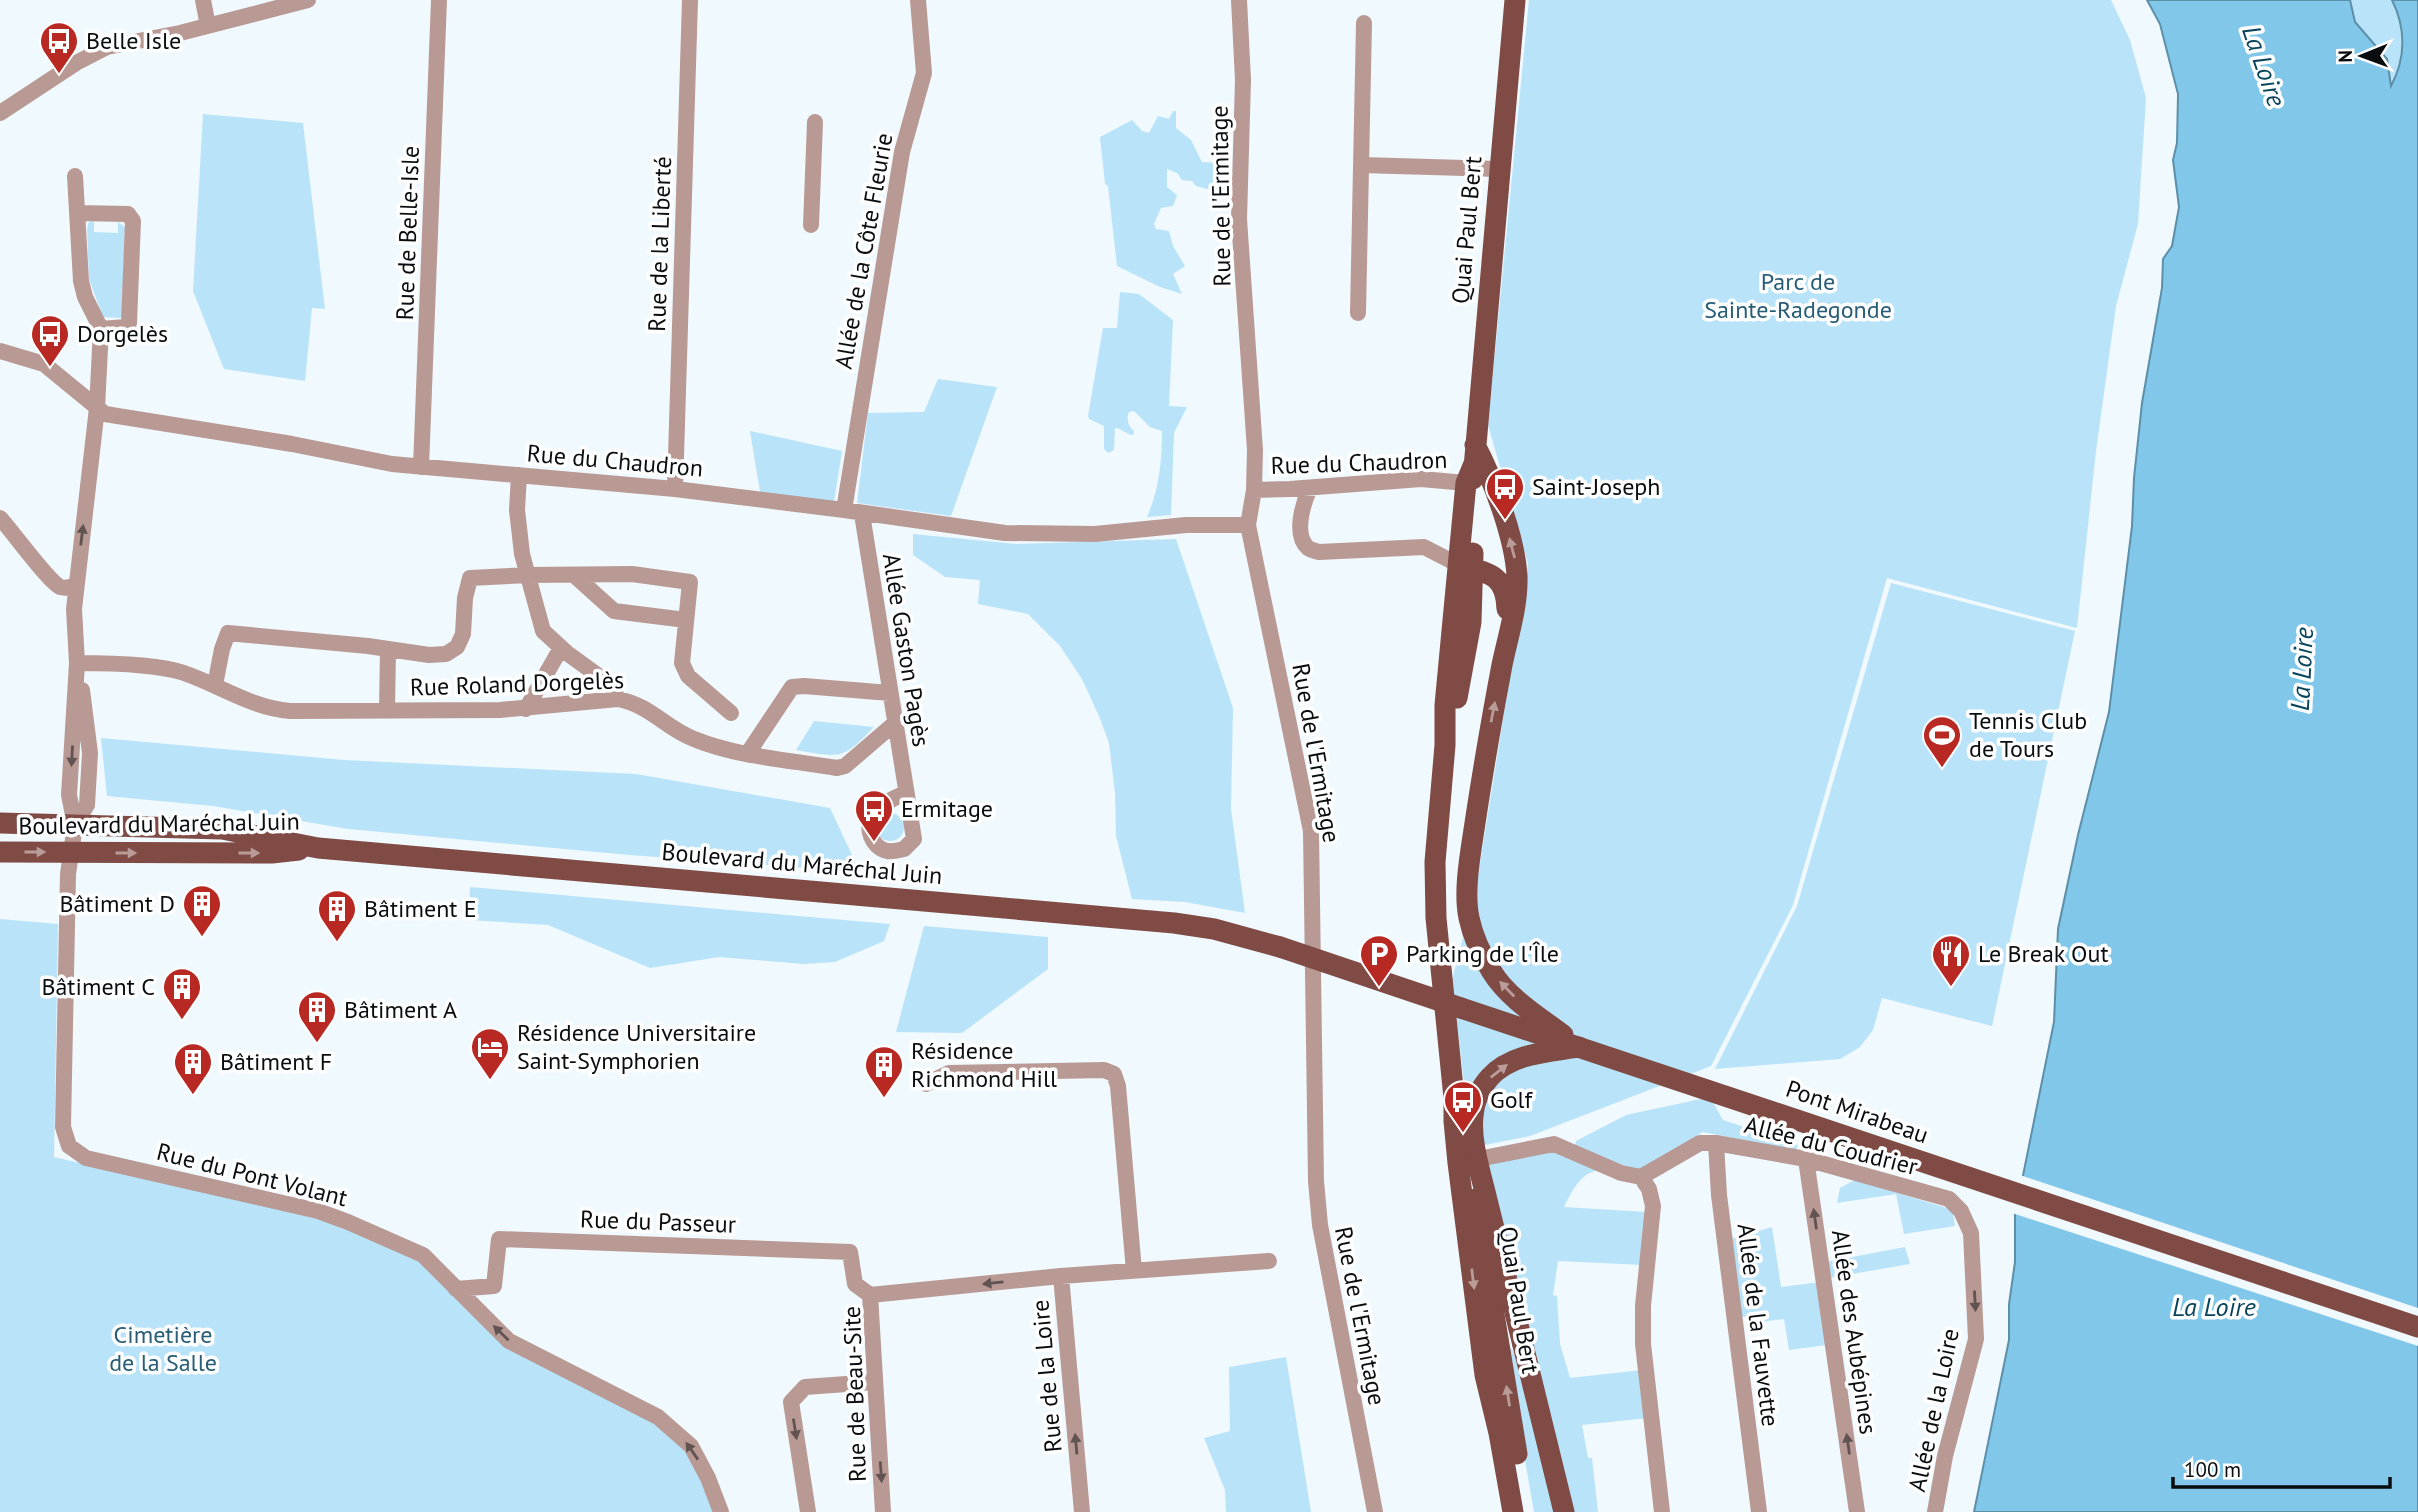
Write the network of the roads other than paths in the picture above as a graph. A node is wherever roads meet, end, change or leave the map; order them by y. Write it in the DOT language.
graph roads {
  1 [pos="203,0"];
  2 [pos="439,0"];
  3 [pos="690,0"];
  4 [pos="918,0"];
  5 [pos="1239,0"];
  6 [pos="1515,0"];
  7 [pos="301,1"];
  8 [pos="1364,23"];
  9 [pos="208,26"];
  10 [pos="0,113"];
  11 [pos="815,122"];
  12 [pos="1361,164"];
  13 [pos="1499,169"];
  14 [pos="75,176"];
  15 [pos="78,213"];
  16 [pos="811,225"];
  17 [pos="1358,313"];
  18 [pos="101,329"];
  19 [pos="0,351"];
  20 [pos="97,408"];
  21 [pos="1475,444"];
  22 [pos="421,467"];
  23 [pos="1469,474"];
  24 [pos="519,475"];
  25 [pos="1310,488"];
  26 [pos="675,489"];
  27 [pos="1254,489"];
  28 [pos="844,510"];
  29 [pos="862,514"];
  30 [pos="0,518"];
  31 [pos="1248,525"];
  32 [pos="1466,567"];
  33 [pos="527,575"];
  34 [pos="574,575"];
  35 [pos="51,580"];
  36 [pos="76,584"];
  37 [pos="686,620"];
  38 [pos="74,628"];
  39 [pos="561,648"];
  40 [pos="388,650"];
  41 [pos="77,663"];
  42 [pos="1503,663"];
  43 [pos="215,685"];
  44 [pos="890,693"];
  45 [pos="618,699"];
  46 [pos="526,709"];
  47 [pos="387,710"];
  48 [pos="731,713"];
  49 [pos="895,723"];
  50 [pos="748,753"];
  51 [pos="906,793"];
  52 [pos="0,822"];
  53 [pos="75,825"];
  54 [pos="318,848"];
  55 [pos="0,852"];
  56 [pos="70,852"];
  57 [pos="1280,947"];
  58 [pos="1579,1047"];
  59 [pos="926,1084"];
  60 [pos="1716,1143"];
  61 [pos="1806,1159"];
  62 [pos="1463,1162"];
  63 [pos="1640,1177"];
  64 [pos="1971,1233"];
  65 [pos="1269,1261"];
  66 [pos="1134,1271"];
  67 [pos="1061,1276"];
  68 [pos="456,1289"];
  69 [pos="870,1295"];
  70 [pos="2418,1327"];
  71 [pos="874,1382"];
  72 [pos="721,1512"];
  73 [pos="808,1512"];
  74 [pos="883,1512"];
  75 [pos="1082,1512"];
  76 [pos="1375,1512"];
  77 [pos="1513,1512"];
  78 [pos="1527,1512"];
  79 [pos="1563,1512"];
  80 [pos="1662,1512"];
  81 [pos="1759,1512"];
  82 [pos="1857,1512"];
  83 [pos="1935,1512"];
  1 -- 9 [label="street"];
  2 -- 22 [label="street, Rue de Belle-Isle"];
  3 -- 26 [label="street, Rue de la Liberté"];
  4 -- 28 [label="street, Allée de la Côte Fleurie"];
  5 -- 27 [label="street, Rue de l'Ermitage"];
  6 -- 13 [label="main road, Quai Paul Bert"];
  7 -- 9 [label="street"];
  8 -- 12 [label="street"];
  9 -- 10 [label="street"];
  11 -- 16 [label="street"];
  12 -- 13 [label="street"];
  12 -- 17 [label="street"];
  13 -- 21 [label="main road, Quai Paul Bert"];
  14 -- 15 [label="street"];
  15 -- 18 [label="street"];
  15 -- 18 [label="street"];
  18 -- 20 [label="street, Rue du Pont Volant"];
  19 -- 20 [label="street, Rue du Chaudron"];
  20 -- 22 [label="street, Rue du Chaudron"];
  36 -- 20 [label="street, Rue du Pont Volant, one-way"];
  21 -- 23 [label="main road, Quai Paul Bert"];
  42 -- 21 [label="main road, one-way"];
  22 -- 24 [label="street, Rue du Chaudron"];
  23 -- 25 [label="street, Rue du Chaudron"];
  23 -- 32 [label="main road, Quai Paul Bert"];
  24 -- 26 [label="street, Rue du Chaudron"];
  24 -- 33 [label="street"];
  25 -- 27 [label="street, Rue du Chaudron"];
  25 -- 32 [label="street"];
  26 -- 28 [label="street, Rue du Chaudron"];
  27 -- 31 [label="street, Rue de l'Ermitage"];
  28 -- 29 [label="street, Rue du Chaudron"];
  29 -- 31 [label="street, Rue du Chaudron"];
  29 -- 44 [label="street, Allée Gaston Pagès"];
  30 -- 35 [label="street"];
  31 -- 76 [label="street, Rue de l'Ermitage"];
  32 -- 42 [label="main road"];
  32 -- 62 [label="main road, Quai Paul Bert"];
  33 -- 34 [label="street"];
  33 -- 39 [label="street"];
  33 -- 40 [label="street"];
  34 -- 37 [label="street"];
  34 -- 37 [label="street"];
  35 -- 36 [label="street"];
  35 -- 38 [label="street"];
  36 -- 38 [label="street, Rue du Pont Volant"];
  37 -- 48 [label="street"];
  38 -- 41 [label="street, Rue du Pont Volant"];
  39 -- 45 [label="street"];
  39 -- 46 [label="street"];
  40 -- 43 [label="street"];
  40 -- 47 [label="street"];
  41 -- 43 [label="street, Rue Roland Dorgelès"];
  41 -- 53 [label="street, Rue du Pont Volant"];
  58 -- 42 [label="main road, one-way"];
  43 -- 47 [label="street, Rue Roland Dorgelès"];
  44 -- 49 [label="street, Allée Gaston Pagès"];
  44 -- 50 [label="street"];
  45 -- 46 [label="street, Rue Roland Dorgelès"];
  45 -- 50 [label="street, Rue Roland Dorgelès"];
  46 -- 47 [label="street, Rue Roland Dorgelès"];
  49 -- 50 [label="street, Rue Roland Dorgelès"];
  49 -- 51 [label="street, Allée Gaston Pagès"];
  52 -- 53 [label="main road, Boulevard du Maréchal Juin"];
  53 -- 54 [label="main road, Boulevard du Maréchal Juin"];
  53 -- 56 [label="street, Rue du Pont Volant"];
  56 -- 54 [label="main road, Boulevard du Maréchal Juin, one-way"];
  54 -- 57 [label="main road, Boulevard du Maréchal Juin"];
  55 -- 56 [label="main road, Boulevard du Maréchal Juin, one-way"];
  56 -- 68 [label="street, Rue du Pont Volant"];
  57 -- 58 [label="main road, Pont Mirabeau, bridge"];
  58 -- 70 [label="main road, Pont Mirabeau"];
  79 -- 58 [label="main road, one-way, bridge"];
  59 -- 66 [label="street"];
  60 -- 61 [label="street, Allée du Coudrier"];
  60 -- 63 [label="street, Allée du Coudrier"];
  60 -- 81 [label="street, Allée de la Fauvette"];
  61 -- 64 [label="street, Allée du Coudrier"];
  82 -- 61 [label="street, Allée des Aubépines, one-way"];
  62 -- 63 [label="street"];
  62 -- 77 [label="main road, Quai Paul Bert, one-way"];
  78 -- 62 [label="main road, Quai Paul Bert, one-way"];
  63 -- 80 [label="street"];
  64 -- 83 [label="street, Allée de la Loire, one-way"];
  65 -- 66 [label="street, Rue de la Loire"];
  66 -- 67 [label="street, Rue de la Loire"];
  67 -- 69 [label="street, Rue de Beau-Site, one-way"];
  75 -- 67 [label="street, Rue de la Loire, one-way"];
  68 -- 69 [label="street, Rue du Passeur"];
  72 -- 68 [label="street, Rue du Pont Volant, one-way"];
  69 -- 71 [label="street, Rue de Beau-Site"];
  71 -- 73 [label="street, one-way"];
  71 -- 74 [label="street, Rue de Beau-Site, one-way"];
}
